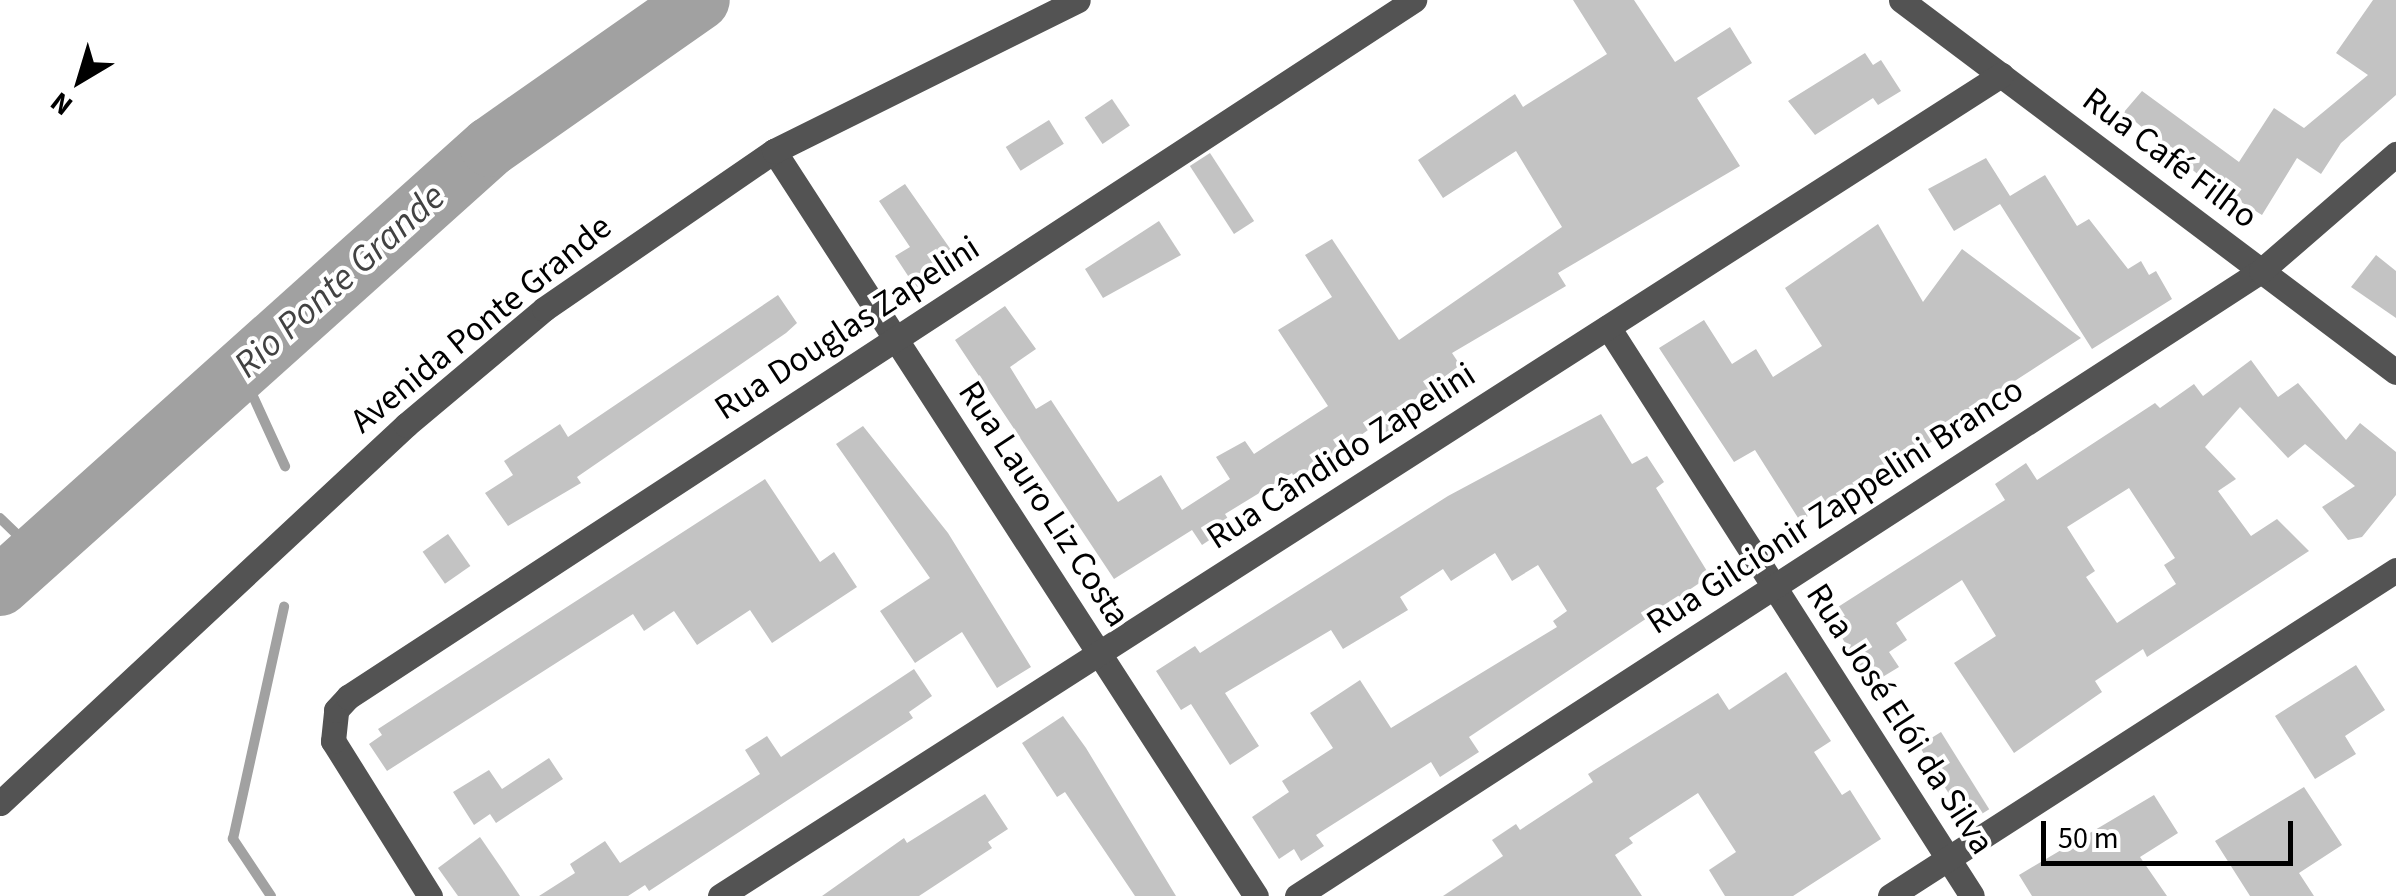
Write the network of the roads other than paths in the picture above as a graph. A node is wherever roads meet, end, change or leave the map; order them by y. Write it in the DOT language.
graph roads {
  1 [pos="1078,0"];
  2 [pos="1414,0"];
  3 [pos="1901,0"];
  4 [pos="2000,75"];
  5 [pos="774,151"];
  6 [pos="2396,154"];
  7 [pos="2262,271"];
  8 [pos="1608,327"];
  9 [pos="896,338"];
  10 [pos="2396,372"];
  11 [pos="2396,570"];
  12 [pos="1774,587"];
  13 [pos="1098,653"];
  14 [pos="0,804"];
  15 [pos="1948,858"];
  16 [pos="430,896"];
  17 [pos="720,896"];
  18 [pos="1256,896"];
  19 [pos="1297,896"];
  20 [pos="1890,896"];
  21 [pos="1972,896"];
  1 -- 5 [label="street, Avenida Ponte Grande"];
  2 -- 9 [label="street, Rua Douglas Zapelini"];
  3 -- 4 [label="street, Rua Café Filho"];
  4 -- 7 [label="street, Rua Café Filho"];
  4 -- 8 [label="street, Rua Cândido Zapelini"];
  5 -- 9 [label="street, Rua Lauro Liz Costa"];
  5 -- 14 [label="street, Avenida Ponte Grande"];
  6 -- 7 [label="street, Rua Gilcionir Zappelini Branco"];
  7 -- 10 [label="street, Rua Café Filho"];
  7 -- 12 [label="street, Rua Gilcionir Zappelini Branco"];
  8 -- 12 [label="street, Rua José Elói da Silva"];
  8 -- 13 [label="street, Rua Cândido Zapelini"];
  9 -- 13 [label="street, Rua Lauro Liz Costa"];
  9 -- 16 [label="street, Rua Douglas Zapelini"];
  11 -- 15 [label="street"];
  12 -- 15 [label="street, Rua José Elói da Silva"];
  12 -- 19 [label="street, Rua Gilcionir Zappelini Branco"];
  13 -- 17 [label="street, Rua Cândido Zapelini"];
  13 -- 18 [label="street, Rua Lauro Liz Costa"];
  15 -- 20 [label="street"];
  15 -- 21 [label="street, Rua José Elói da Silva"];
}
